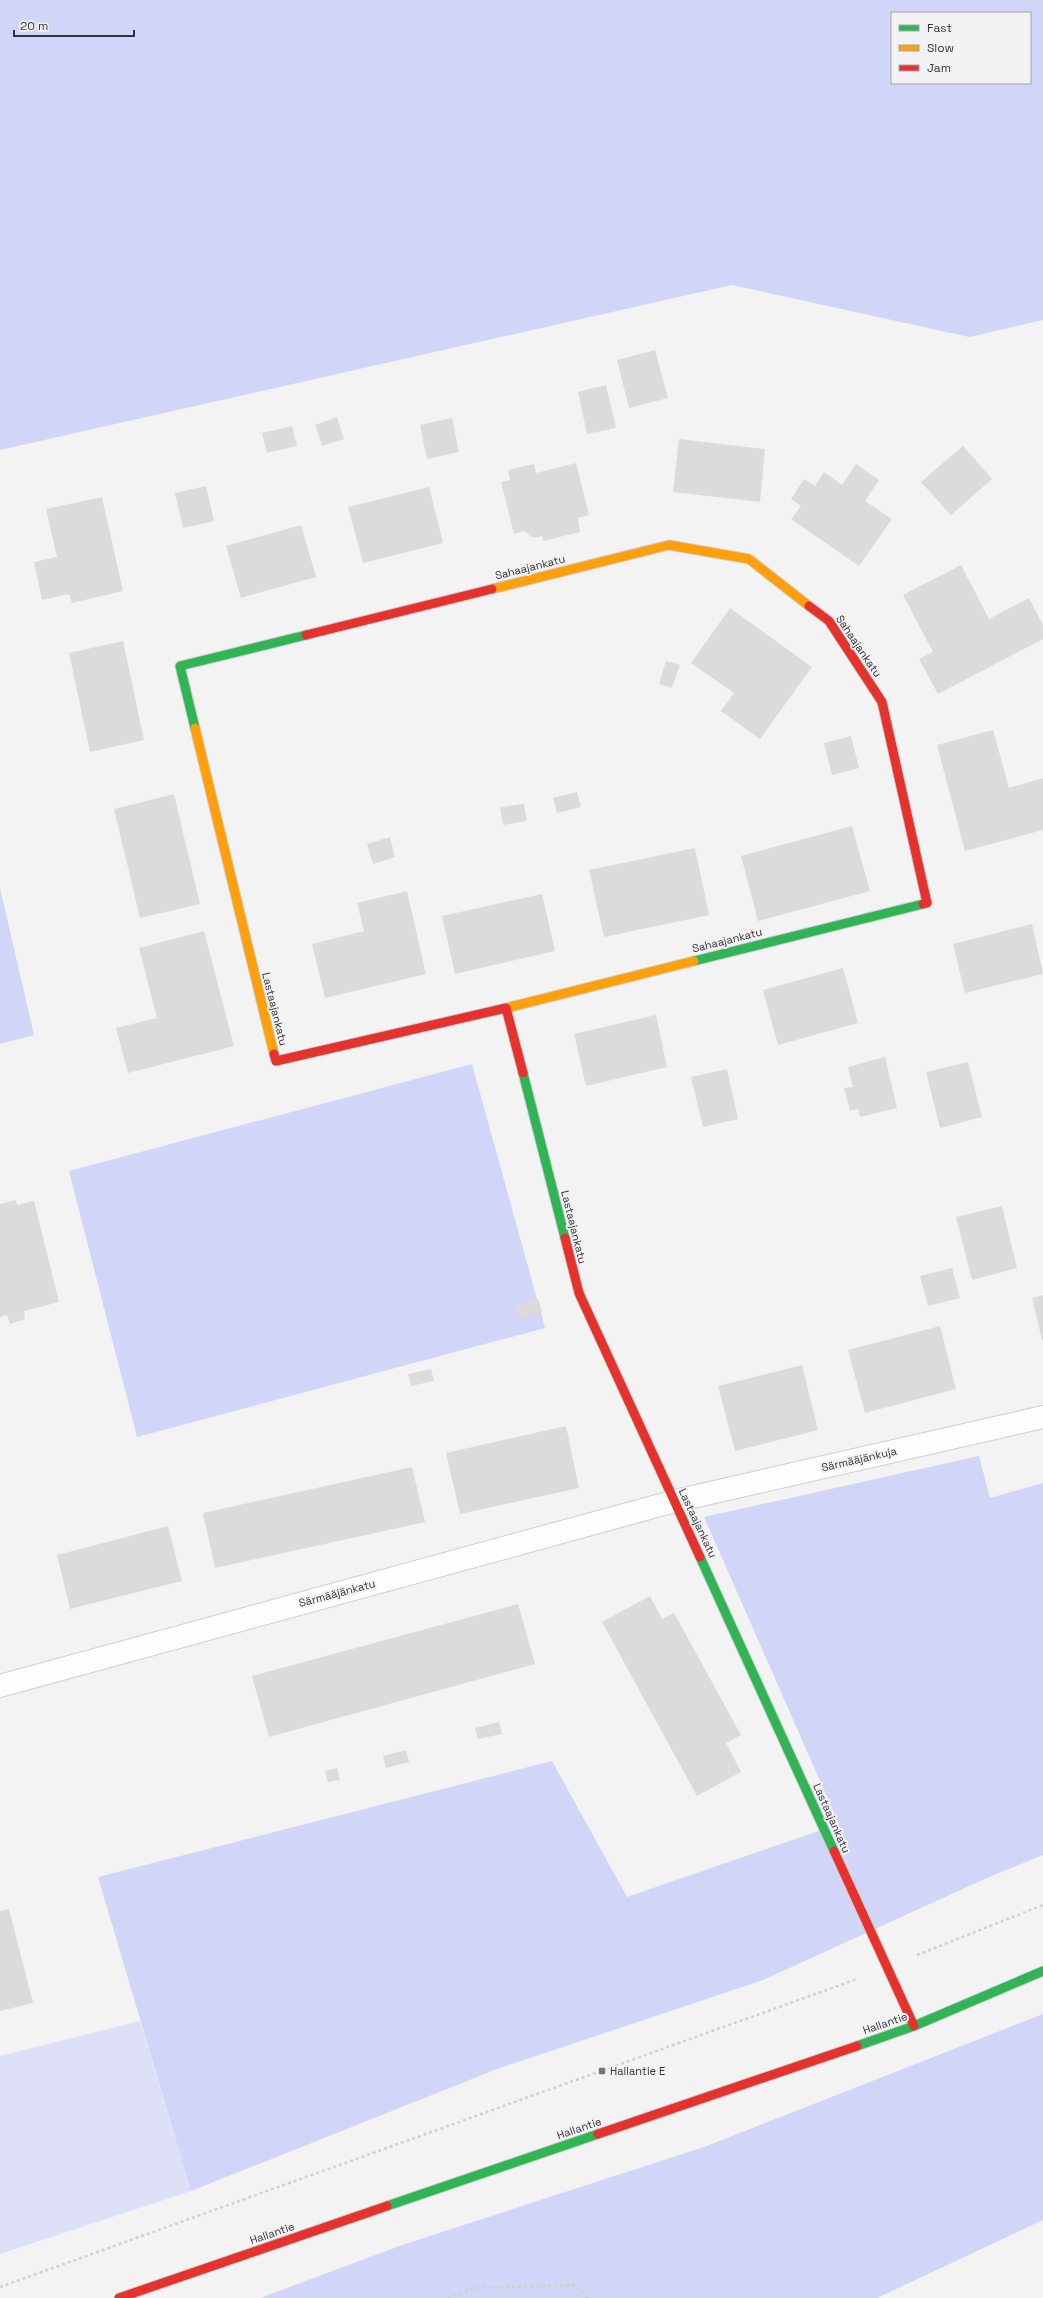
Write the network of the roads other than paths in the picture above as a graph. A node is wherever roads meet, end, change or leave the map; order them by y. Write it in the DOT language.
graph roads {
  1 [pos="180,666"];
  2 [pos="506,1008"];
  3 [pos="1043,1417"];
  4 [pos="675,1501"];
  5 [pos="0,1686"];
  6 [pos="1043,1972"];
  7 [pos="914,2026"];
  8 [pos="119,2298"];
  1 -- 2 [label="street, Lastaajankatu"];
  1 -- 2 [label="street, Sahaajankatu"];
  2 -- 4 [label="street, Lastaajankatu"];
  3 -- 4 [label="street, Särmääjänkuja"];
  4 -- 5 [label="street, Särmääjänkatu"];
  4 -- 7 [label="street, Lastaajankatu"];
  6 -- 7 [label="street, Hallantie"];
  7 -- 8 [label="street, Hallantie"];
}
